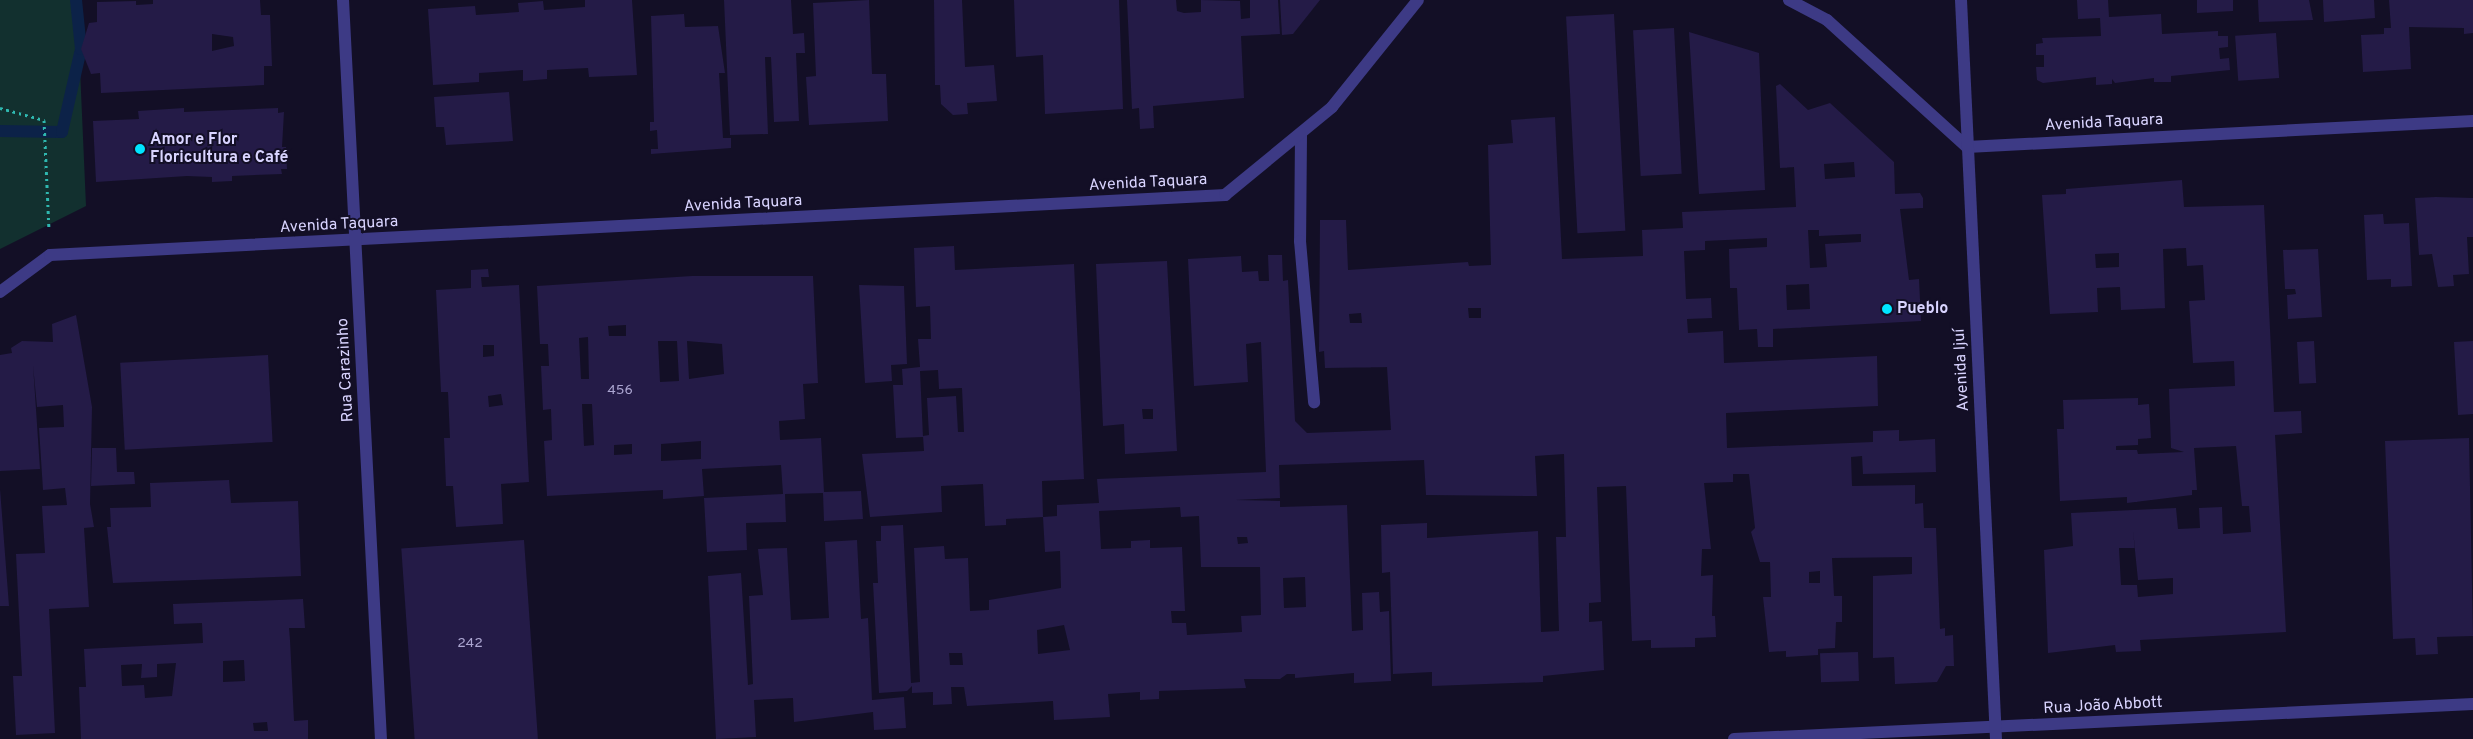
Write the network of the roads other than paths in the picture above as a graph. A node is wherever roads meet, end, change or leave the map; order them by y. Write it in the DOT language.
graph roads {
  1 [pos="343,0"];
  2 [pos="1418,0"];
  3 [pos="1789,0"];
  4 [pos="1960,0"];
  5 [pos="2473,121"];
  6 [pos="1301,135"];
  7 [pos="1967,146"];
  8 [pos="355,241"];
  9 [pos="0,292"];
  10 [pos="1314,402"];
  11 [pos="2473,704"];
  12 [pos="1996,733"];
  13 [pos="381,739"];
  14 [pos="1734,739"];
  1 -- 8 [label="street, Rua Carazinho"];
  2 -- 6 [label="street, Avenida Taquara"];
  3 -- 7 [label="street"];
  4 -- 7 [label="street, Avenida Ijuí"];
  5 -- 7 [label="street, Avenida Taquara"];
  6 -- 8 [label="street, Avenida Taquara"];
  6 -- 10 [label="street"];
  7 -- 12 [label="street, Avenida Ijuí"];
  8 -- 9 [label="street, Avenida Taquara"];
  8 -- 13 [label="street, Rua Carazinho"];
  11 -- 12 [label="street, Rua João Abbott"];
  12 -- 14 [label="street, Rua João Abbott"];
}
